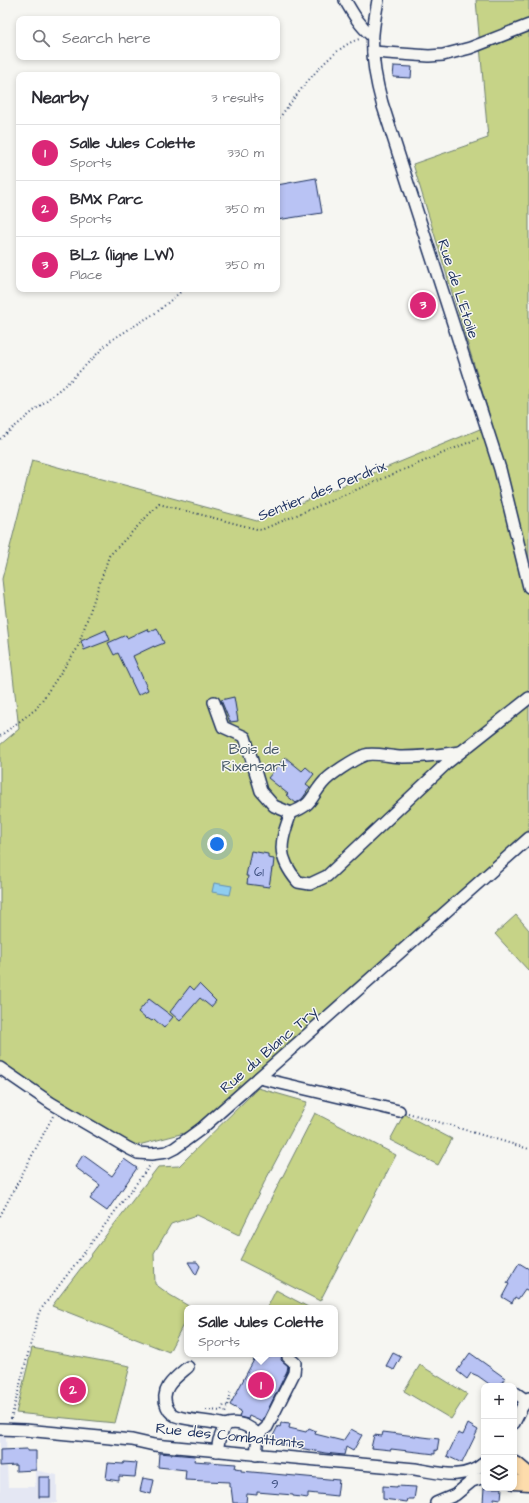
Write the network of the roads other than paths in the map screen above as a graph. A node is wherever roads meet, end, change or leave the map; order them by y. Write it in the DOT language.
graph roads {
  1 [pos="345,0"];
  2 [pos="378,0"];
  3 [pos="529,25"];
  4 [pos="372,36"];
  5 [pos="373,52"];
  6 [pos="529,587"];
  7 [pos="529,698"];
  8 [pos="214,702"];
  9 [pos="460,752"];
  10 [pos="291,812"];
  11 [pos="529,838"];
  12 [pos="0,1068"];
  13 [pos="259,1078"];
  14 [pos="399,1110"];
  15 [pos="288,1357"];
  16 [pos="188,1367"];
  17 [pos="517,1394"];
  18 [pos="528,1399"];
  19 [pos="516,1419"];
  20 [pos="225,1425"];
  21 [pos="4,1430"];
  22 [pos="258,1436"];
  23 [pos="217,1451"];
  24 [pos="256,1455"];
  25 [pos="481,1465"];
  26 [pos="517,1465"];
  27 [pos="456,1475"];
  28 [pos="529,1475"];
  29 [pos="481,1478"];
  30 [pos="472,1481"];
  31 [pos="517,1482"];
  32 [pos="529,1483"];
  33 [pos="436,1503"];
  1 -- 4 [label="street"];
  2 -- 4 [label="street, Rue de L'Etoile"];
  3 -- 5 [label="street"];
  4 -- 5 [label="street, Rue de L'Etoile"];
  5 -- 6 [label="street, Rue de L'Etoile"];
  7 -- 9 [label="street"];
  8 -- 10 [label="street"];
  9 -- 10 [label="street"];
  9 -- 10 [label="street"];
  11 -- 13 [label="street, Rue du Blanc Try"];
  12 -- 13 [label="street, Rue du Blanc Try"];
  13 -- 14 [label="street"];
  15 -- 22 [label="street"];
  16 -- 20 [label="street"];
  17 -- 18 [label="street"];
  18 -- 19 [label="street"];
  20 -- 22 [label="street"];
  20 -- 23 [label="street"];
  21 -- 23 [label="street, Rue des Combattants"];
  22 -- 24 [label="street"];
  23 -- 24 [label="street, Rue des Combattants"];
  24 -- 27 [label="street, Rue des Combattants"];
  25 -- 27 [label="street, Rue des Combattants"];
  26 -- 28 [label="main road"];
  27 -- 30 [label="street, Rue des Combattants"];
  29 -- 30 [label="street"];
  30 -- 33 [label="street"];
  31 -- 32 [label="main road"];
}
